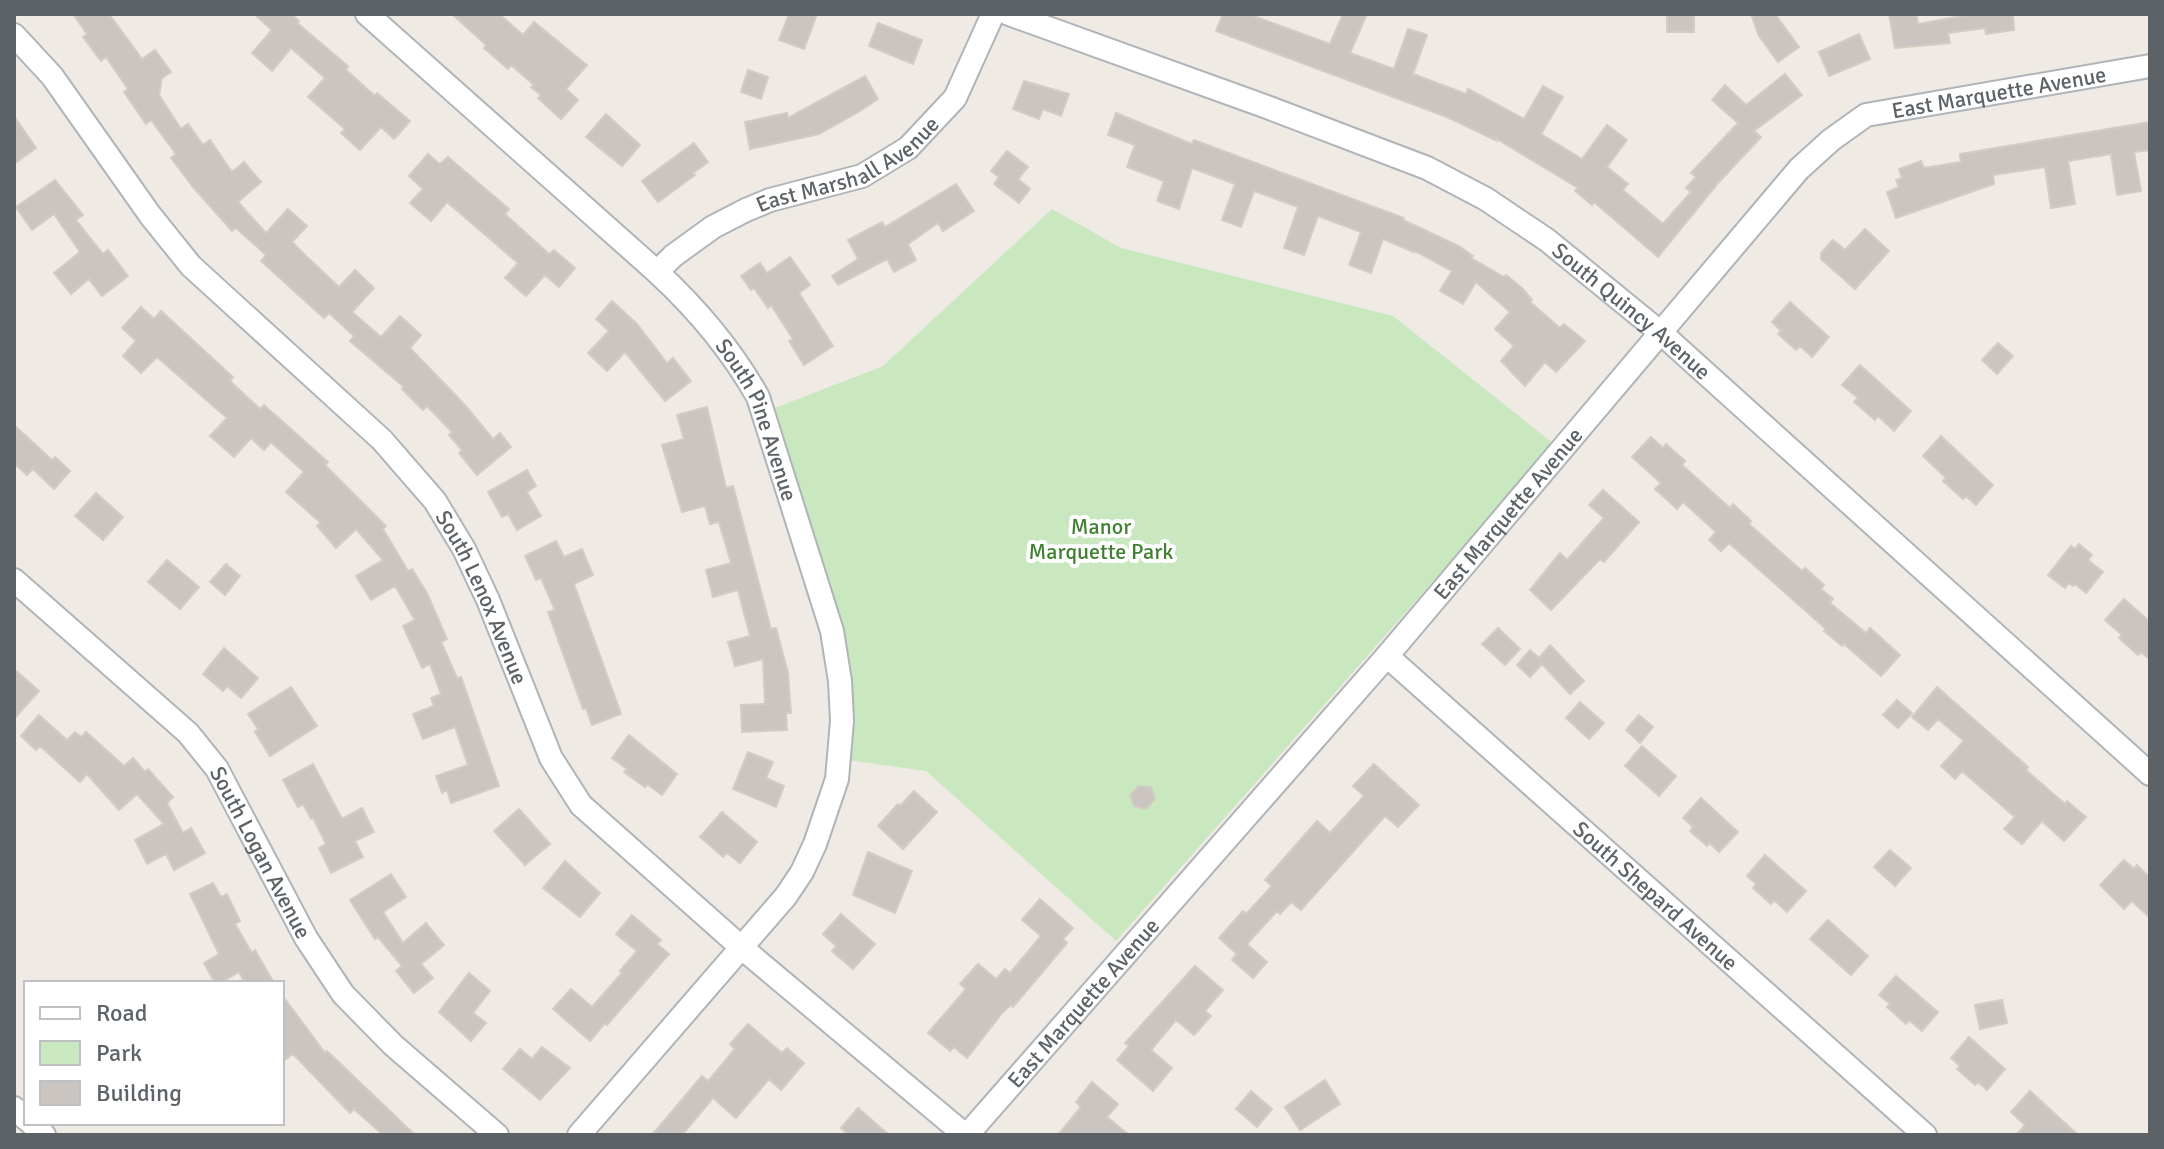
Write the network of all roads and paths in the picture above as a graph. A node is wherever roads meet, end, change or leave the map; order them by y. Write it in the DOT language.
graph roads {
  1 [pos="367,14"];
  2 [pos="993,14"];
  3 [pos="1009,14"];
  4 [pos="14,35"];
  5 [pos="2150,66"];
  6 [pos="657,272"];
  7 [pos="1661,333"];
  8 [pos="14,580"];
  9 [pos="1387,656"];
  10 [pos="2150,774"];
  11 [pos="742,948"];
  12 [pos="497,1135"];
  13 [pos="579,1135"];
  14 [pos="966,1135"];
  15 [pos="1925,1135"];
  1 -- 6 [label="street, South Pine Avenue"];
  2 -- 6 [label="street, East Marshall Avenue"];
  3 -- 7 [label="street, South Quincy Avenue"];
  4 -- 11 [label="street, South Lenox Avenue"];
  5 -- 7 [label="street, East Marquette Avenue"];
  6 -- 11 [label="street, South Pine Avenue"];
  7 -- 9 [label="street, East Marquette Avenue"];
  7 -- 10 [label="street, South Quincy Avenue"];
  8 -- 12 [label="street, South Logan Avenue"];
  9 -- 14 [label="street, East Marquette Avenue"];
  9 -- 15 [label="street, South Shepard Avenue"];
  11 -- 13 [label="street, South Pine Avenue"];
  11 -- 14 [label="street, South Lenox Avenue"];
}
